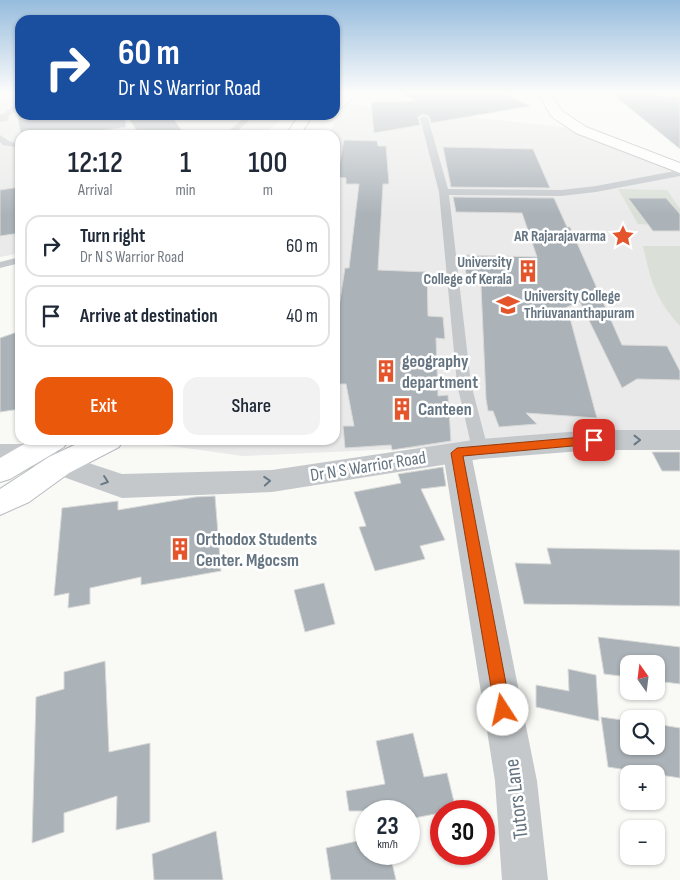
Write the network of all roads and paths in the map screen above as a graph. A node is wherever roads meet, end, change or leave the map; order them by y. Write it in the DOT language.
graph roads {
  1 [pos="428,133"];
  2 [pos="590,133"];
  3 [pos="0,137"];
  4 [pos="15,145"];
  5 [pos="643,153"];
  6 [pos="680,159"];
  7 [pos="680,168"];
  8 [pos="680,173"];
  9 [pos="444,192"];
  10 [pos="15,261"];
  11 [pos="0,265"];
  12 [pos="680,440"];
  13 [pos="86,445"];
  14 [pos="468,451"];
  15 [pos="48,453"];
  16 [pos="0,455"];
  17 [pos="0,471"];
  18 [pos="6,502"];
  19 [pos="525,880"];
  1 -- 9 [label="lane"];
  2 -- 5 [label="main road"];
  3 -- 4 [label="lane"];
  5 -- 6 [label="main road"];
  5 -- 7 [label="main road"];
  8 -- 9 [label="lane"];
  9 -- 14 [label="lane"];
  10 -- 11 [label="lane"];
  14 -- 12 [label="street, Dr N S Warrior Road, one-way"];
  13 -- 15 [label="main road"];
  15 -- 14 [label="street, Dr N S Warrior Road, one-way"];
  14 -- 19 [label="street, Tutors Lane"];
  15 -- 16 [label="street"];
  15 -- 17 [label="main road"];
  15 -- 18 [label="main road"];
}
